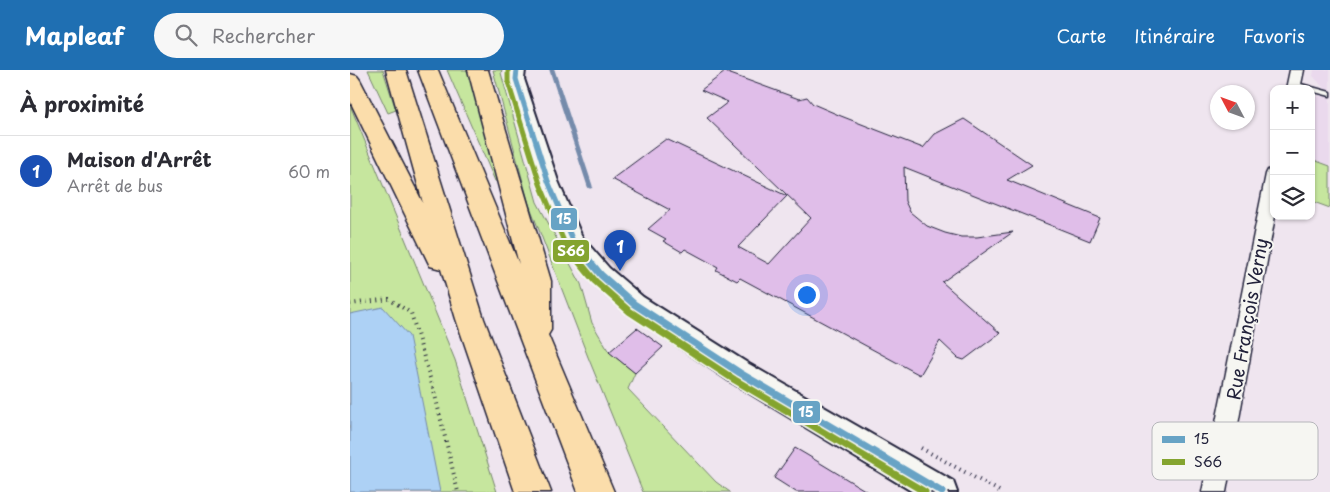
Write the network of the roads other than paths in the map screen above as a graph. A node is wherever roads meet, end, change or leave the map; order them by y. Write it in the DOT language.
graph roads {
  1 [pos="396,70"];
  2 [pos="428,70"];
  3 [pos="478,70"];
  4 [pos="517,70"];
  5 [pos="1297,70"];
  6 [pos="350,80"];
  7 [pos="1293,85"];
  8 [pos="1315,91"];
  9 [pos="1330,94"];
  10 [pos="1274,175"];
  11 [pos="470,319"];
  12 [pos="536,343"];
  13 [pos="1229,422"];
  14 [pos="532,492"];
  15 [pos="596,492"];
  16 [pos="942,492"];
  1 -- 11 [label="highway"];
  2 -- 12 [label="highway"];
  3 -- 12 [label="highway"];
  4 -- 16 [label="street"];
  5 -- 7 [label="street"];
  6 -- 11 [label="highway"];
  8 -- 9 [label="lane"];
  10 -- 13 [label="street, Rue François Verny"];
  11 -- 14 [label="highway"];
  12 -- 15 [label="highway"];
}
